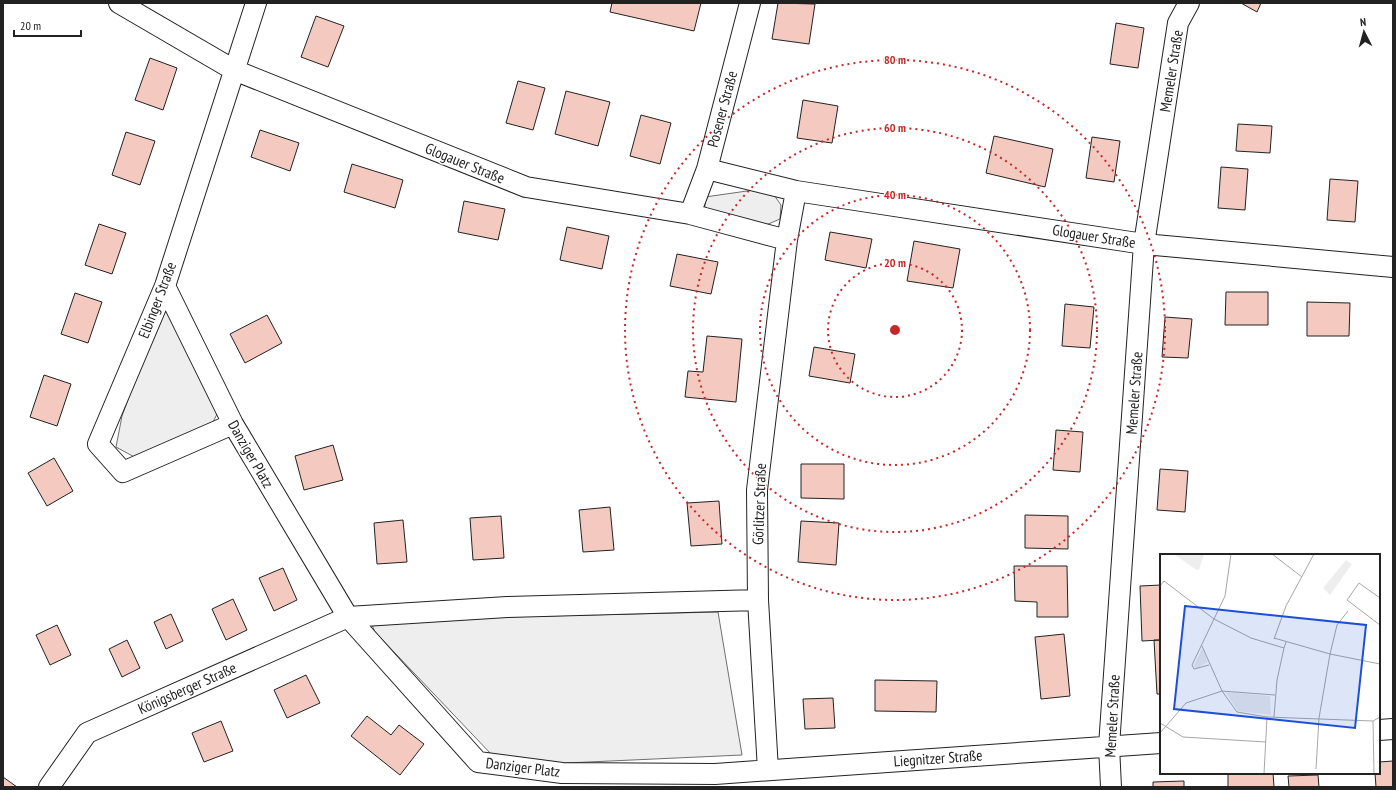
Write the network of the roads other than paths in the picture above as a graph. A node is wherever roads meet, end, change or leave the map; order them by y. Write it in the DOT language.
graph roads {
  1 [pos="119,3"];
  2 [pos="256,3"];
  3 [pos="750,3"];
  4 [pos="1189,3"];
  5 [pos="234,70"];
  6 [pos="707,169"];
  7 [pos="796,192"];
  8 [pos="690,214"];
  9 [pos="787,240"];
  10 [pos="1144,244"];
  11 [pos="1393,267"];
  12 [pos="165,286"];
  13 [pos="233,424"];
  14 [pos="758,600"];
  15 [pos="348,616"];
  16 [pos="1393,729"];
  17 [pos="1380,730"];
  18 [pos="1160,743"];
  19 [pos="1109,746"];
  20 [pos="768,770"];
  21 [pos="716,780"];
  22 [pos="49,787"];
  23 [pos="1111,787"];
  1 -- 5 [label="street, Glogauer Straße"];
  2 -- 5 [label="street, Elbinger Straße"];
  3 -- 6 [label="street, Posener Straße"];
  4 -- 10 [label="street, Memeler Straße"];
  5 -- 8 [label="street, Glogauer Straße"];
  5 -- 12 [label="street, Elbinger Straße"];
  6 -- 7 [label="street, Glogauer Straße"];
  6 -- 8 [label="street, Posener Straße"];
  7 -- 9 [label="street"];
  7 -- 10 [label="street, Glogauer Straße"];
  8 -- 9 [label="street, Glogauer Straße"];
  9 -- 14 [label="street, Görlitzer Straße"];
  10 -- 11 [label="street, Glogauer Straße"];
  10 -- 19 [label="street, Memeler Straße"];
  12 -- 13 [label="street, Danziger Platz"];
  12 -- 13 [label="street, Elbinger Straße"];
  13 -- 15 [label="street, Danziger Platz"];
  14 -- 15 [label="street"];
  14 -- 20 [label="street, Görlitzer Straße"];
  15 -- 21 [label="street, Danziger Platz"];
  15 -- 22 [label="street, Königsberger Straße"];
  16 -- 17 [label="street"];
  18 -- 19 [label="street, Liegnitzer Straße"];
  19 -- 20 [label="street, Liegnitzer Straße"];
  19 -- 23 [label="street, Memeler Straße"];
  20 -- 21 [label="street, Liegnitzer Straße"];
}
